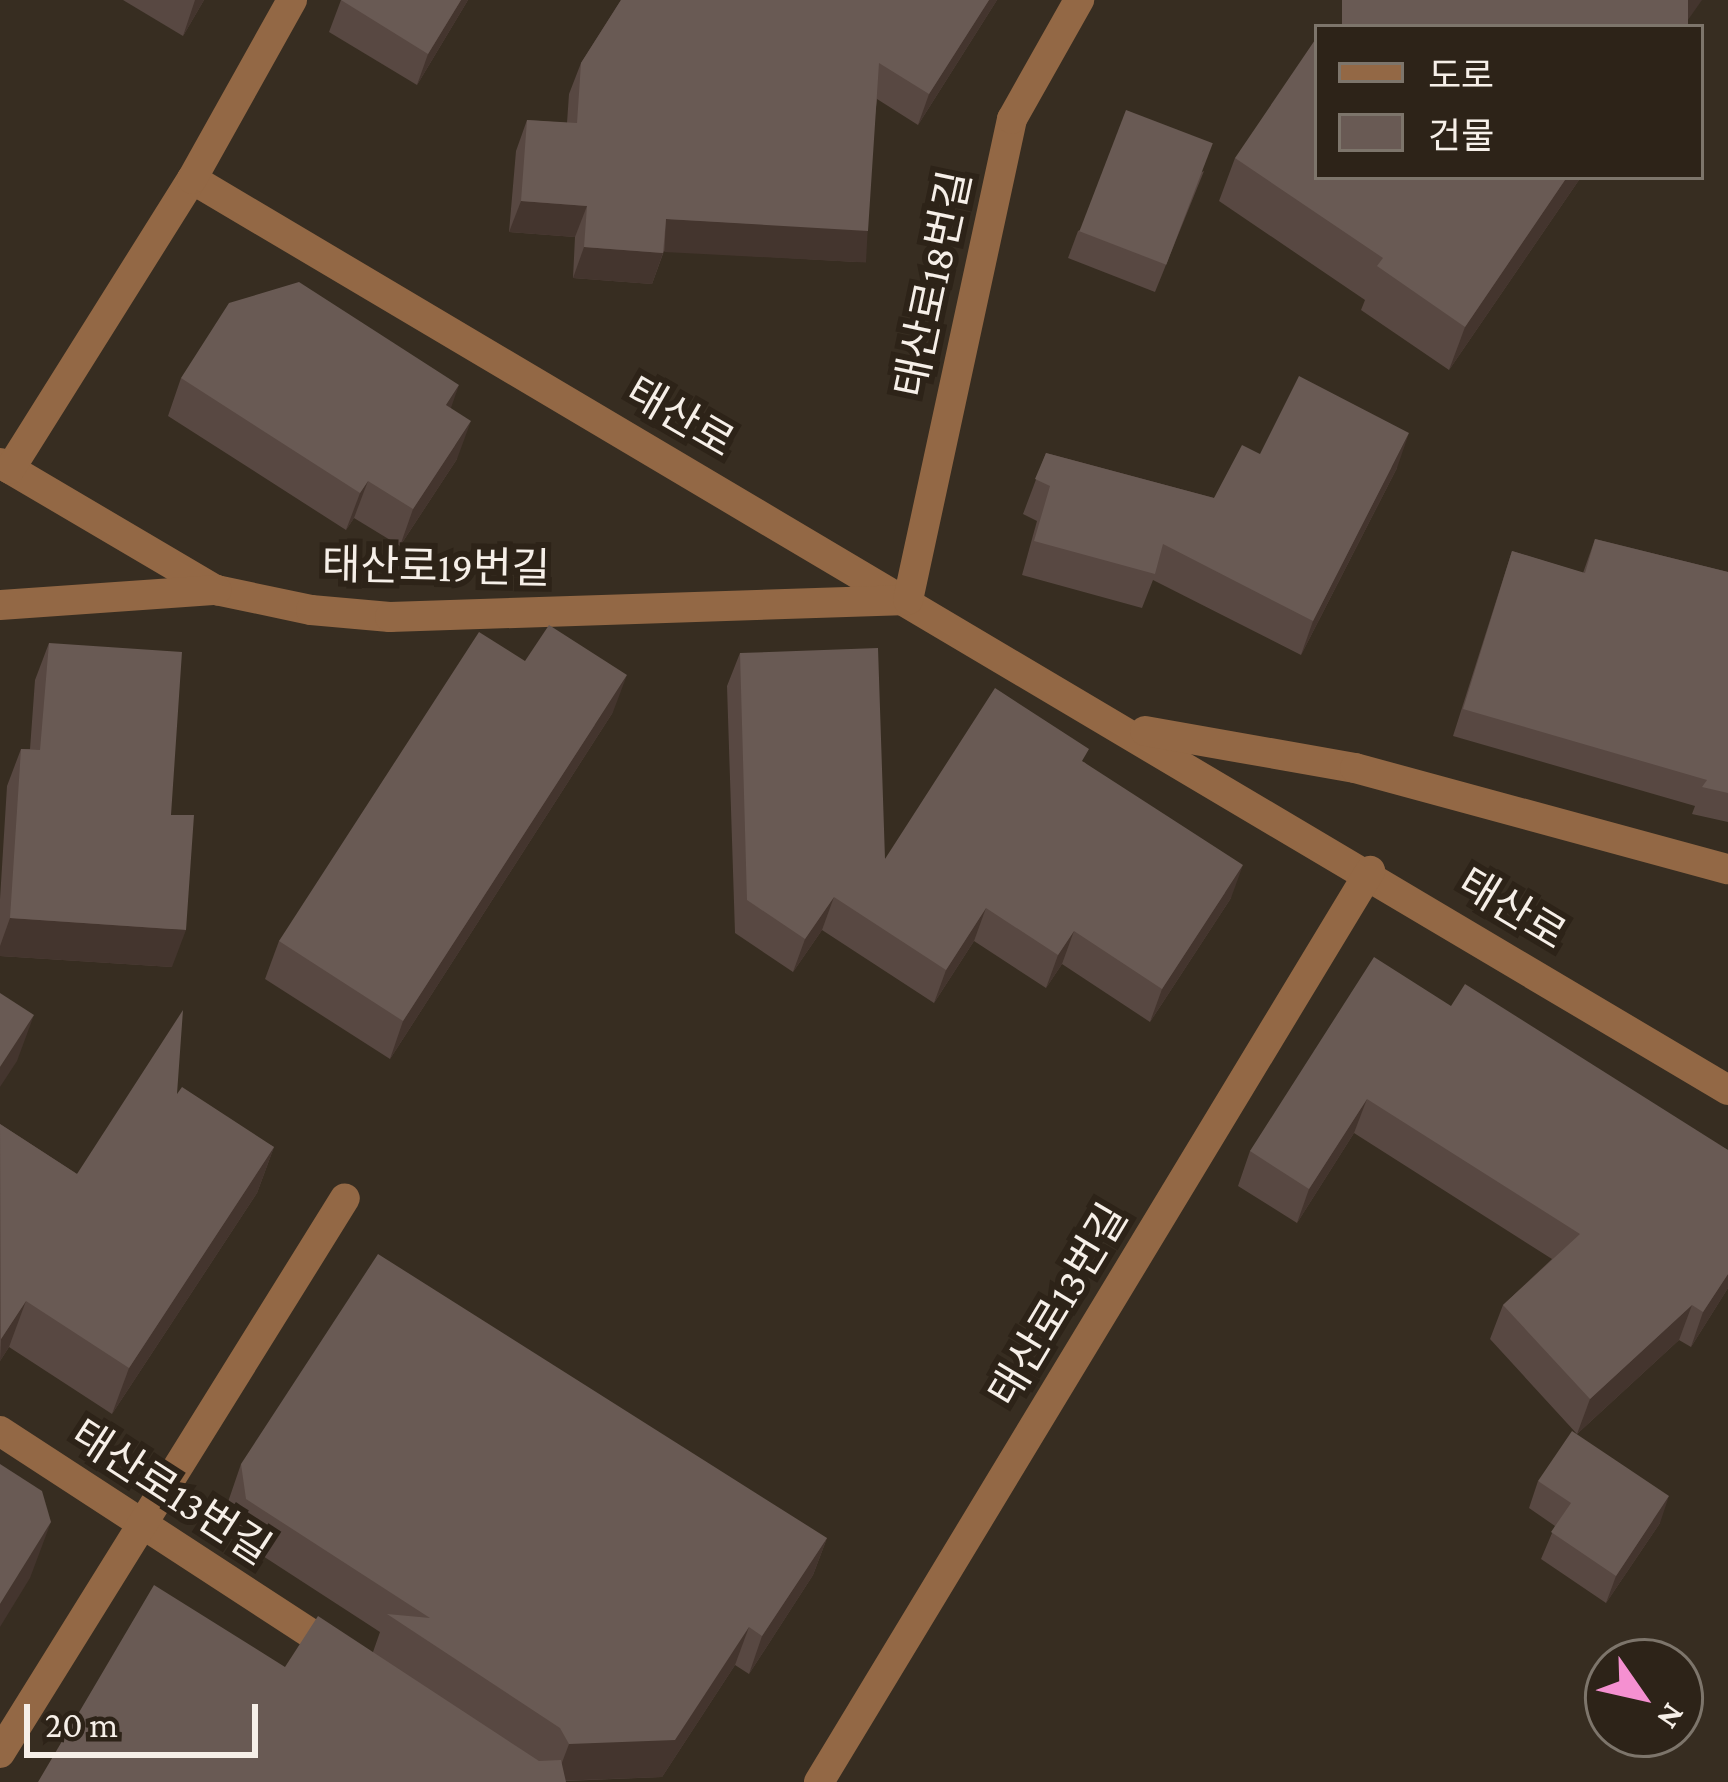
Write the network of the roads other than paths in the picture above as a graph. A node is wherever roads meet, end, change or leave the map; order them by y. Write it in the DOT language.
graph roads {
  1 [pos="292,0"];
  2 [pos="1079,0"];
  3 [pos="192,179"];
  4 [pos="5,466"];
  5 [pos="216,590"];
  6 [pos="908,600"];
  7 [pos="0,605"];
  8 [pos="1126,728"];
  9 [pos="1728,869"];
  10 [pos="1370,871"];
  11 [pos="1728,1090"];
  12 [pos="344,1198"];
  13 [pos="0,1431"];
  14 [pos="142,1523"];
  15 [pos="359,1665"];
  16 [pos="0,1753"];
  17 [pos="819,1782"];
  1 -- 3 [label="street"];
  2 -- 6 [label="street, 태산로18번길"];
  3 -- 4 [label="street"];
  3 -- 6 [label="street, 태산로"];
  4 -- 5 [label="street, 태산로19번길"];
  5 -- 6 [label="street, 태산로19번길"];
  5 -- 7 [label="street"];
  6 -- 8 [label="street, 태산로"];
  8 -- 9 [label="street, 태산로"];
  8 -- 10 [label="street, 태산로"];
  10 -- 11 [label="street, 태산로"];
  10 -- 17 [label="street, 태산로13번길"];
  12 -- 14 [label="street"];
  13 -- 14 [label="street, 태산로13번길"];
  14 -- 15 [label="street, 태산로13번길"];
  14 -- 16 [label="street"];
}
